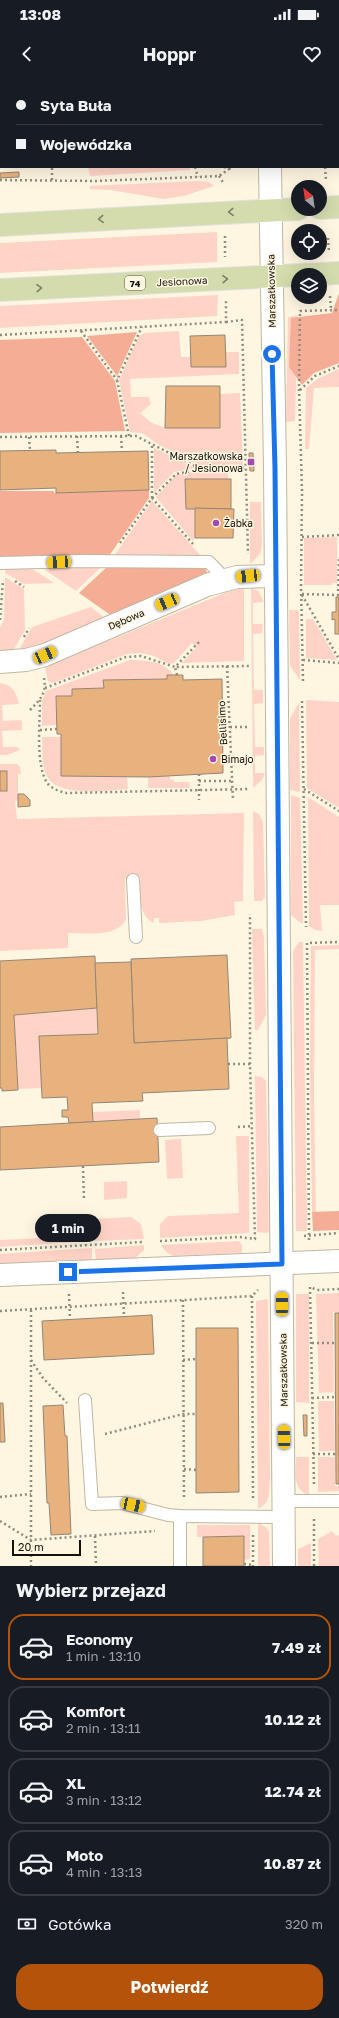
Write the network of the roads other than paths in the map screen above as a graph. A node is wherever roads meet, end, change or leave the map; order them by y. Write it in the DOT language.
graph roads {
  1 [pos="270,168"];
  2 [pos="339,207"];
  3 [pos="327,208"];
  4 [pos="291,209"];
  5 [pos="270,210"];
  6 [pos="0,225"];
  7 [pos="332,272"];
  8 [pos="271,276"];
  9 [pos="0,290"];
  10 [pos="1,563"];
  11 [pos="276,576"];
  12 [pos="226,580"];
  13 [pos="0,662"];
  14 [pos="133,880"];
  15 [pos="136,937"];
  16 [pos="209,1128"];
  17 [pos="160,1130"];
  18 [pos="339,1261"];
  19 [pos="282,1264"];
  20 [pos="0,1275"];
  21 [pos="85,1400"];
  22 [pos="339,1501"];
  23 [pos="284,1509"];
  24 [pos="182,1516"];
  25 [pos="180,1566"];
  26 [pos="284,1566"];
  1 -- 5 [label="street, Marszałkowska"];
  2 -- 3 [label="main road"];
  4 -- 5 [label="main road"];
  5 -- 6 [label="main road, one-way"];
  5 -- 8 [label="street, Marszałkowska"];
  7 -- 8 [label="main road, Jesionowa / 74"];
  9 -- 8 [label="main road, Jesionowa / 74, one-way"];
  8 -- 11 [label="street, Marszałkowska"];
  10 -- 12 [label="lane"];
  11 -- 12 [label="street, Dębowa"];
  11 -- 19 [label="street, Marszałkowska"];
  12 -- 13 [label="street, Dębowa"];
  14 -- 15 [label="lane"];
  16 -- 17 [label="lane"];
  18 -- 19 [label="street"];
  19 -- 20 [label="street"];
  19 -- 23 [label="street, Marszałkowska"];
  21 -- 24 [label="lane"];
  22 -- 23 [label="lane"];
  23 -- 24 [label="lane"];
  23 -- 26 [label="street, Marszałkowska"];
  24 -- 25 [label="lane"];
}
